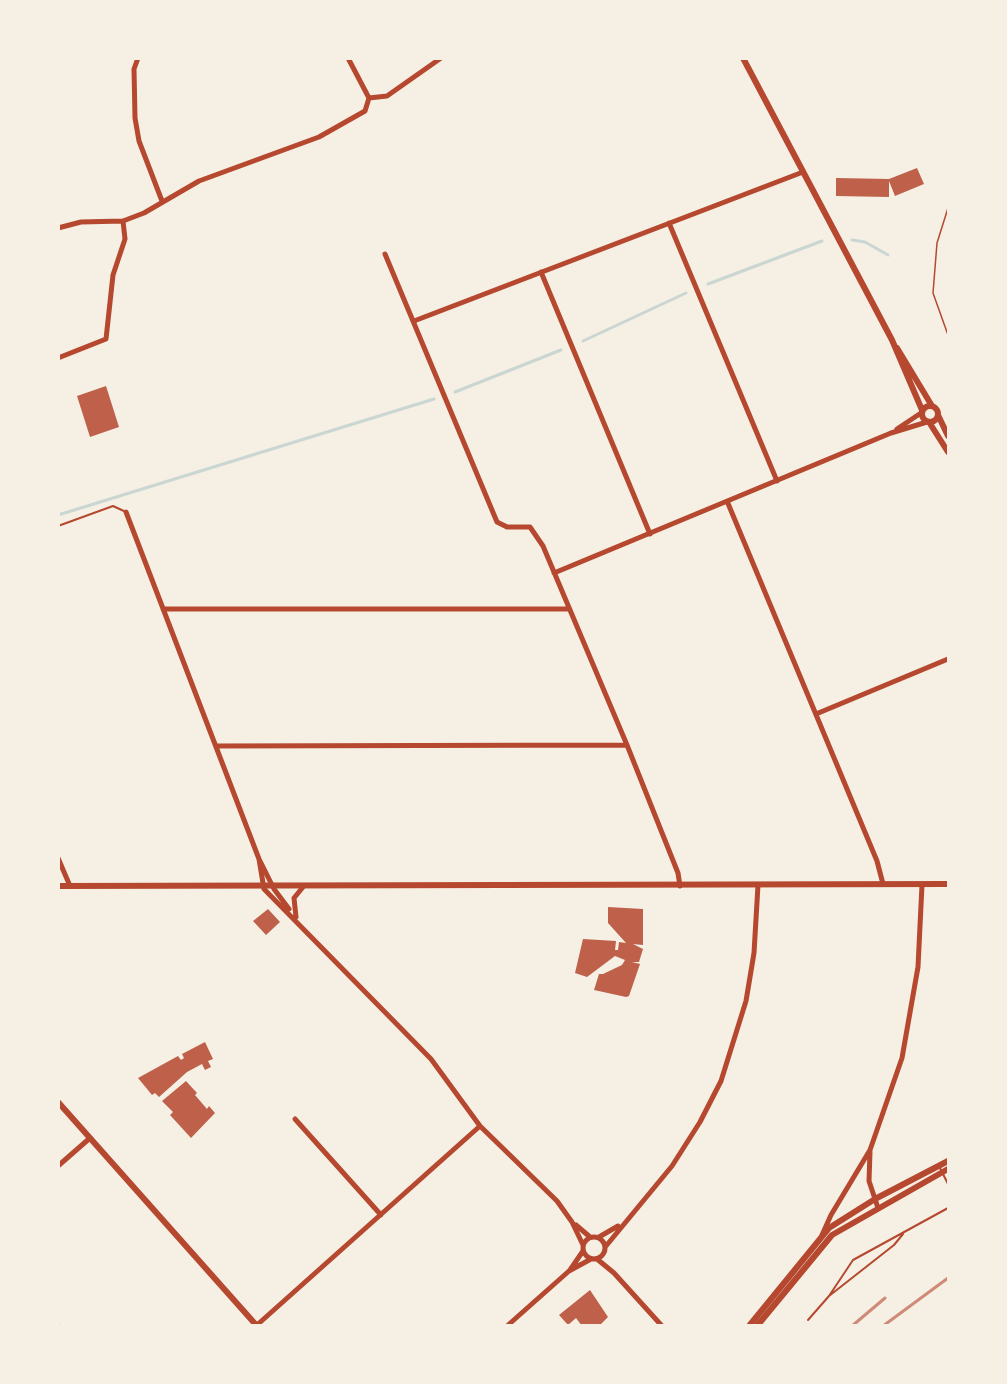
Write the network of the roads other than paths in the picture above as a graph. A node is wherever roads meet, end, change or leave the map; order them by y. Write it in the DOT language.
graph roads {
  1 [pos="138,58"];
  2 [pos="348,58"];
  3 [pos="441,58"];
  4 [pos="743,58"];
  5 [pos="369,98"];
  6 [pos="803,172"];
  7 [pos="162,201"];
  8 [pos="123,222"];
  9 [pos="669,223"];
  10 [pos="58,228"];
  11 [pos="385,254"];
  12 [pos="541,272"];
  13 [pos="414,321"];
  14 [pos="892,340"];
  15 [pos="58,358"];
  16 [pos="932,406"];
  17 [pos="922,411"];
  18 [pos="938,415"];
  19 [pos="928,422"];
  20 [pos="891,433"];
  21 [pos="948,436"];
  22 [pos="948,452"];
  23 [pos="777,481"];
  24 [pos="727,501"];
  25 [pos="126,512"];
  26 [pos="58,526"];
  27 [pos="650,534"];
  28 [pos="554,573"];
  29 [pos="163,609"];
  30 [pos="567,609"];
  31 [pos="948,659"];
  32 [pos="816,714"];
  33 [pos="627,745"];
  34 [pos="216,746"];
  35 [pos="58,858"];
  36 [pos="259,859"];
  37 [pos="883,884"];
  38 [pos="680,885"];
  39 [pos="758,885"];
  40 [pos="922,885"];
  41 [pos="948,885"];
  42 [pos="58,886"];
  43 [pos="70,886"];
  44 [pos="263,886"];
  45 [pos="272,886"];
  46 [pos="303,887"];
  47 [pos="294,916"];
  48 [pos="58,1102"];
  49 [pos="296,1119"];
  50 [pos="480,1126"];
  51 [pos="90,1138"];
  52 [pos="870,1150"];
  53 [pos="948,1161"];
  54 [pos="58,1166"];
  55 [pos="943,1169"];
  56 [pos="948,1184"];
  57 [pos="875,1199"];
  58 [pos="878,1208"];
  59 [pos="948,1208"];
  60 [pos="381,1215"];
  61 [pos="572,1222"];
  62 [pos="622,1224"];
  63 [pos="905,1232"];
  64 [pos="599,1237"];
  65 [pos="590,1238"];
  66 [pos="824,1239"];
  67 [pos="606,1246"];
  68 [pos="583,1248"];
  69 [pos="604,1254"];
  70 [pos="594,1259"];
  71 [pos="569,1271"];
  72 [pos="614,1273"];
  73 [pos="829,1296"];
  74 [pos="808,1320"];
  75 [pos="257,1325"];
  76 [pos="507,1326"];
  77 [pos="662,1326"];
  78 [pos="749,1326"];
  79 [pos="757,1326"];
  1 -- 7 [label="street"];
  2 -- 5 [label="street"];
  3 -- 5 [label="street"];
  4 -- 6 [label="street"];
  5 -- 7 [label="street"];
  6 -- 9 [label="street"];
  6 -- 14 [label="street"];
  7 -- 8 [label="street"];
  8 -- 10 [label="street"];
  8 -- 15 [label="street"];
  9 -- 12 [label="street"];
  9 -- 23 [label="street"];
  11 -- 13 [label="street"];
  12 -- 13 [label="street"];
  12 -- 27 [label="street"];
  13 -- 28 [label="street"];
  14 -- 16 [label="street"];
  14 -- 17 [label="street"];
  16 -- 17 [label="street"];
  16 -- 18 [label="street"];
  17 -- 19 [label="street"];
  17 -- 20 [label="street"];
  18 -- 19 [label="street"];
  18 -- 21 [label="street"];
  19 -- 20 [label="street"];
  19 -- 22 [label="street"];
  20 -- 23 [label="street"];
  23 -- 24 [label="street"];
  24 -- 27 [label="street"];
  24 -- 32 [label="street"];
  25 -- 26 [label="lane"];
  25 -- 29 [label="street"];
  27 -- 28 [label="street"];
  28 -- 30 [label="street"];
  29 -- 30 [label="street"];
  29 -- 34 [label="street"];
  30 -- 33 [label="street"];
  31 -- 32 [label="street"];
  32 -- 37 [label="street"];
  33 -- 34 [label="street"];
  33 -- 38 [label="street"];
  34 -- 36 [label="street"];
  35 -- 43 [label="street"];
  36 -- 44 [label="street"];
  36 -- 45 [label="street"];
  37 -- 39 [label="street"];
  37 -- 40 [label="street"];
  38 -- 39 [label="street"];
  38 -- 46 [label="street"];
  39 -- 62 [label="street"];
  40 -- 41 [label="street"];
  40 -- 52 [label="street"];
  42 -- 43 [label="street"];
  43 -- 44 [label="street"];
  44 -- 45 [label="street"];
  44 -- 47 [label="street"];
  45 -- 46 [label="street"];
  45 -- 47 [label="street"];
  46 -- 47 [label="street"];
  47 -- 50 [label="street"];
  48 -- 51 [label="street"];
  49 -- 60 [label="street"];
  50 -- 60 [label="street"];
  50 -- 61 [label="street"];
  51 -- 54 [label="street"];
  51 -- 75 [label="street"];
  52 -- 57 [label="street"];
  52 -- 66 [label="street"];
  53 -- 55 [label="street"];
  55 -- 56 [label="lane"];
  55 -- 57 [label="street"];
  55 -- 58 [label="street"];
  57 -- 58 [label="street"];
  57 -- 66 [label="street"];
  58 -- 66 [label="street"];
  59 -- 63 [label="lane"];
  60 -- 75 [label="street"];
  61 -- 65 [label="street"];
  61 -- 68 [label="street"];
  62 -- 64 [label="street"];
  62 -- 67 [label="street"];
  63 -- 73 [label="lane"];
  63 -- 73 [label="lane"];
  64 -- 65 [label="street"];
  64 -- 67 [label="street"];
  65 -- 68 [label="street"];
  66 -- 78 [label="street"];
  66 -- 79 [label="street"];
  67 -- 69 [label="street"];
  68 -- 70 [label="street"];
  68 -- 71 [label="street"];
  69 -- 70 [label="street"];
  69 -- 72 [label="street"];
  70 -- 71 [label="street"];
  70 -- 72 [label="street"];
  71 -- 76 [label="street"];
  72 -- 77 [label="street"];
  73 -- 74 [label="lane"];
}
